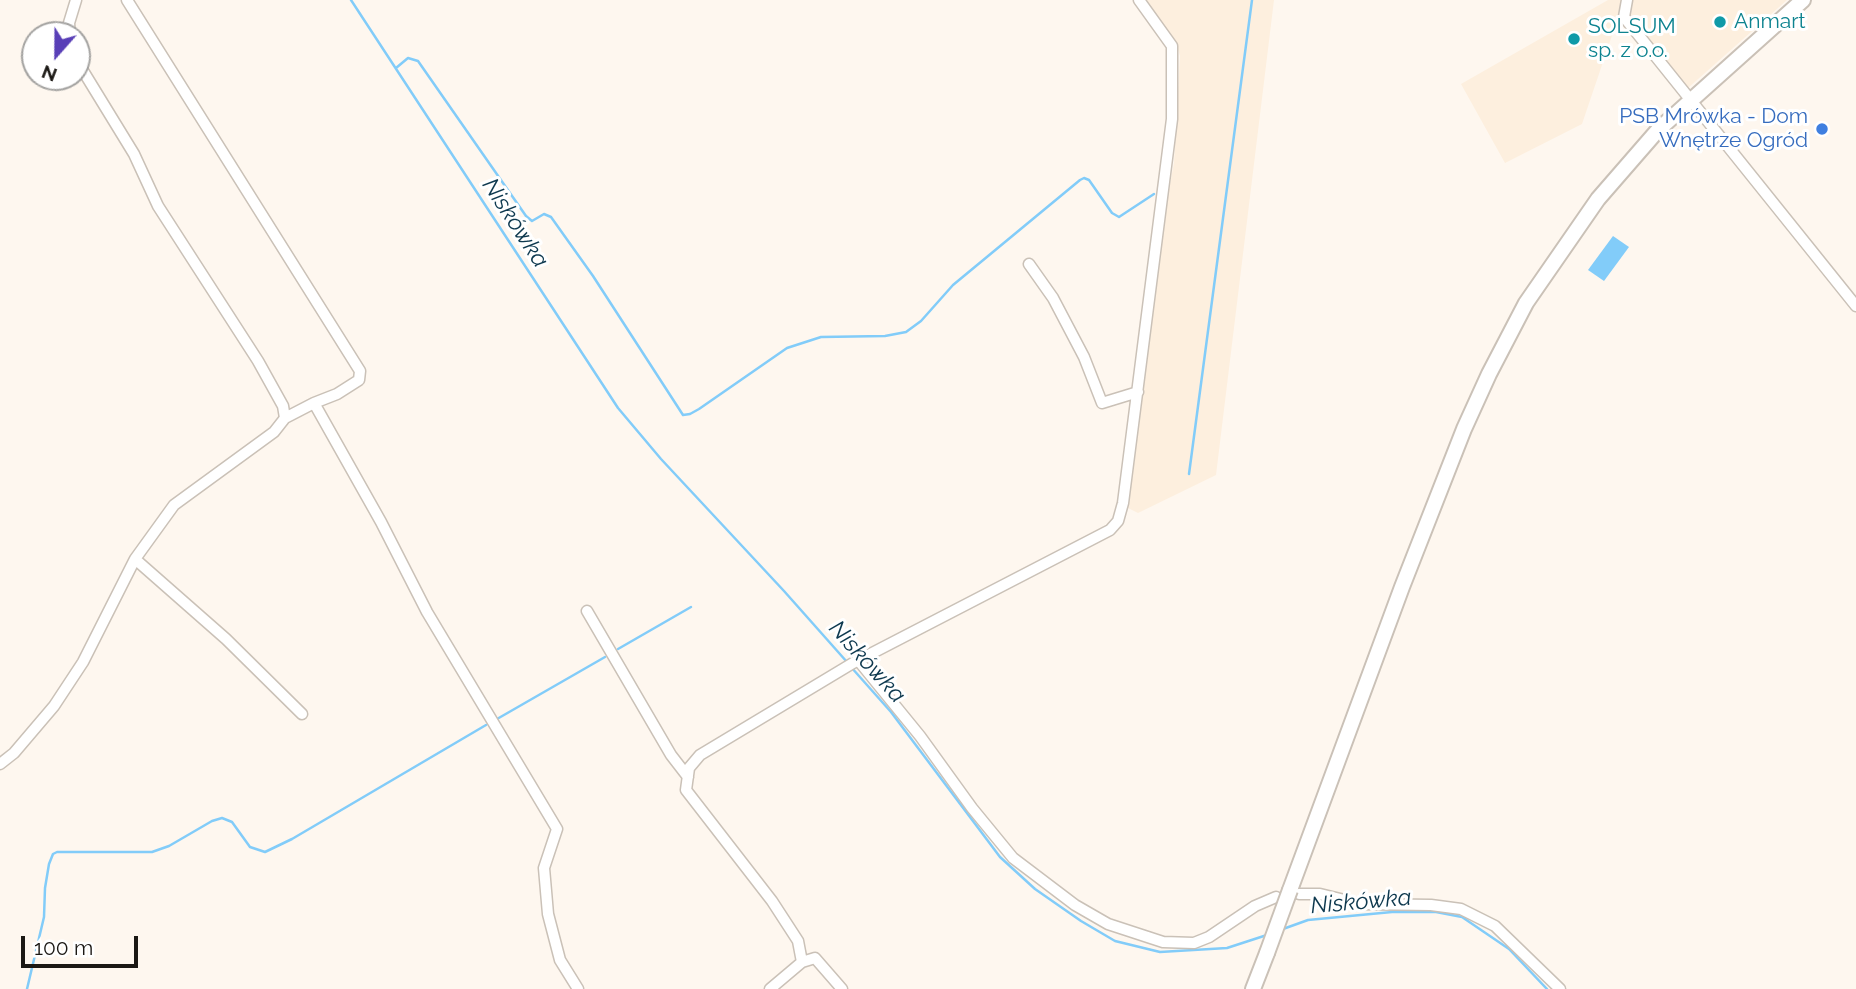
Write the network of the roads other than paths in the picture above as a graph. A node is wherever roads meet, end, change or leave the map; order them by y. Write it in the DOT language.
graph roads {
  1 [pos="76,0"];
  2 [pos="127,0"];
  3 [pos="1139,0"];
  4 [pos="1627,0"];
  5 [pos="1802,0"];
  6 [pos="70,21"];
  7 [pos="91,84"];
  8 [pos="1690,100"];
  9 [pos="1029,264"];
  10 [pos="1856,306"];
  11 [pos="1138,393"];
  12 [pos="314,403"];
  13 [pos="285,418"];
  14 [pos="135,559"];
  15 [pos="587,611"];
  16 [pos="855,661"];
  17 [pos="302,714"];
  18 [pos="0,764"];
  19 [pos="688,777"];
  20 [pos="1295,892"];
  21 [pos="1276,897"];
  22 [pos="802,962"];
  23 [pos="578,989"];
  24 [pos="770,989"];
  25 [pos="842,989"];
  26 [pos="1253,989"];
  27 [pos="1560,989"];
  1 -- 6 [label="street"];
  2 -- 12 [label="street"];
  3 -- 11 [label="street"];
  4 -- 8 [label="street"];
  5 -- 8 [label="main road"];
  7 -- 13 [label="street"];
  8 -- 10 [label="street"];
  8 -- 20 [label="main road"];
  9 -- 11 [label="street"];
  11 -- 16 [label="street"];
  12 -- 13 [label="street"];
  12 -- 23 [label="street"];
  13 -- 14 [label="street"];
  14 -- 17 [label="street"];
  14 -- 18 [label="street"];
  15 -- 19 [label="street"];
  16 -- 19 [label="street"];
  16 -- 21 [label="street"];
  19 -- 22 [label="street"];
  20 -- 26 [label="main road, bridge"];
  20 -- 27 [label="street"];
  22 -- 24 [label="street"];
  22 -- 25 [label="street"];
}
